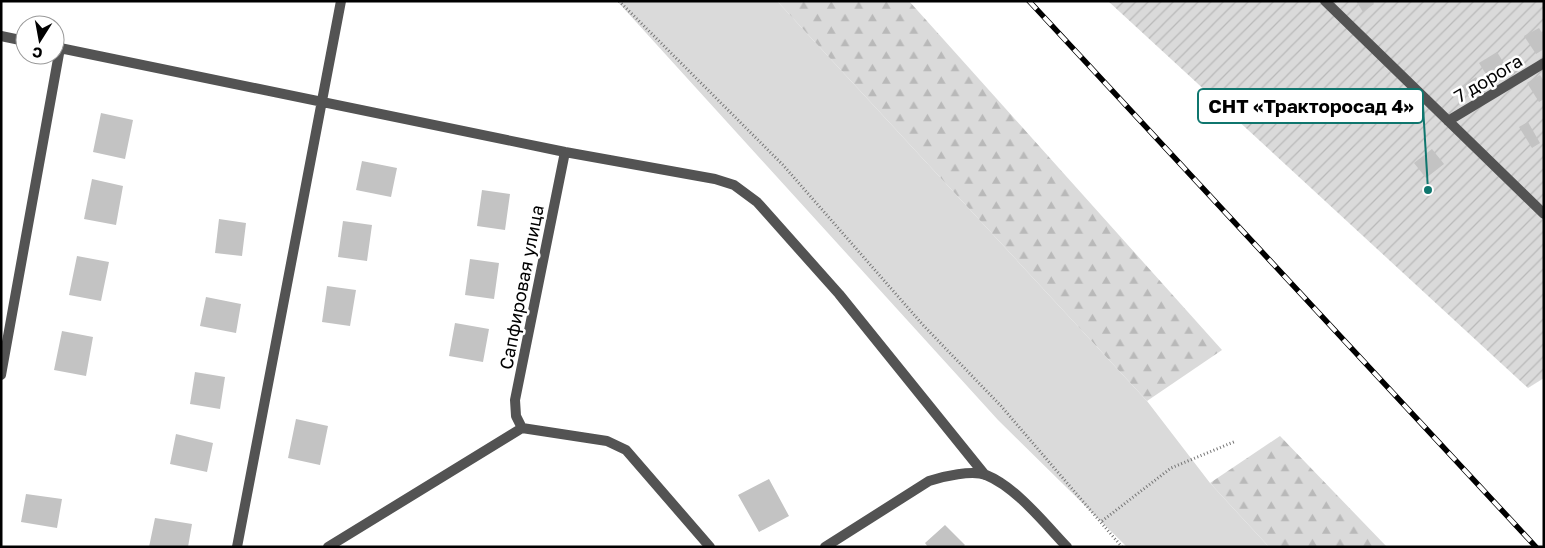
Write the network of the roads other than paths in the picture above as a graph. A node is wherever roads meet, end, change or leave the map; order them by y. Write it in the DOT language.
graph roads {
  1 [pos="341,1"];
  2 [pos="1326,1"];
  3 [pos="1,36"];
  4 [pos="15,39"];
  5 [pos="65,49"];
  6 [pos="1544,63"];
  7 [pos="54,65"];
  8 [pos="321,102"];
  9 [pos="1448,121"];
  10 [pos="565,152"];
  11 [pos="1544,214"];
  12 [pos="1,375"];
  13 [pos="522,428"];
  14 [pos="985,475"];
  15 [pos="237,547"];
  16 [pos="328,547"];
  17 [pos="710,547"];
  18 [pos="825,547"];
  19 [pos="1067,547"];
  1 -- 8 [label="street"];
  2 -- 9 [label="street"];
  3 -- 4 [label="street"];
  5 -- 8 [label="street"];
  6 -- 9 [label="street, 7 дорога"];
  7 -- 12 [label="street"];
  8 -- 10 [label="street"];
  8 -- 15 [label="street"];
  9 -- 11 [label="street"];
  10 -- 13 [label="street, Сапфировая улица"];
  10 -- 14 [label="street"];
  13 -- 16 [label="street"];
  13 -- 17 [label="street"];
  14 -- 18 [label="street"];
  14 -- 19 [label="street"];
}
